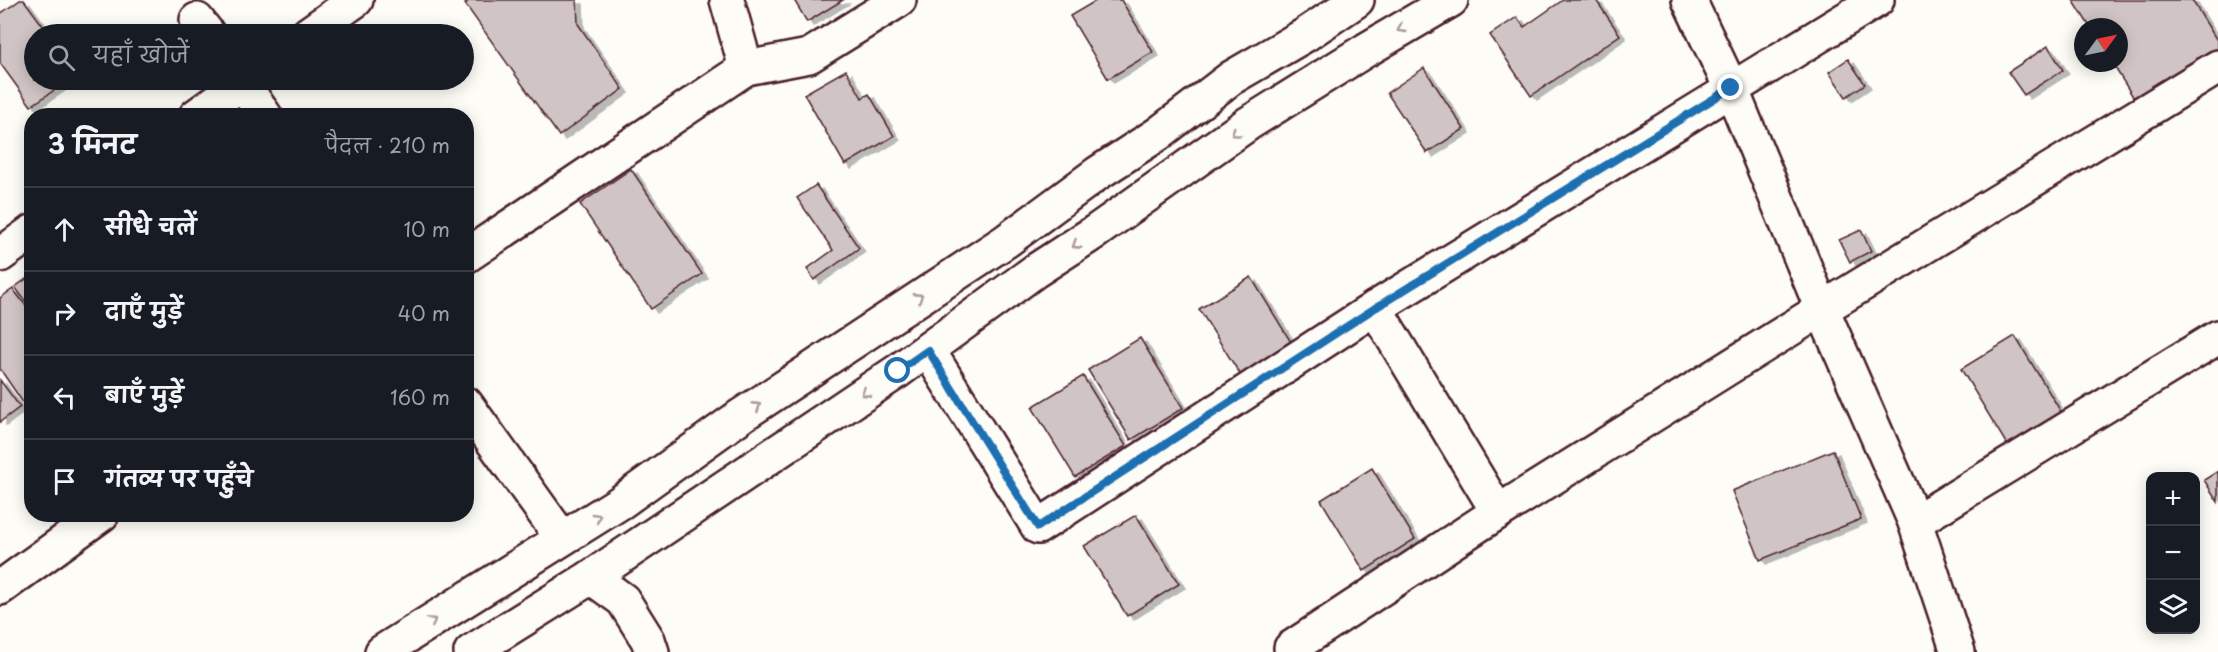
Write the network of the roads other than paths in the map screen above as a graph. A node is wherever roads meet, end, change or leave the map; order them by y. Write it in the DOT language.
graph roads {
  1 [pos="356,0"];
  2 [pos="727,0"];
  3 [pos="899,0"];
  4 [pos="1357,0"];
  5 [pos="1451,0"];
  6 [pos="1689,0"];
  7 [pos="1877,0"];
  8 [pos="322,24"];
  9 [pos="2218,67"];
  10 [pos="746,68"];
  11 [pos="1731,88"];
  12 [pos="230,90"];
  13 [pos="249,90"];
  14 [pos="206,108"];
  15 [pos="260,108"];
  16 [pos="24,238"];
  17 [pos="474,251"];
  18 [pos="0,255"];
  19 [pos="1375,308"];
  20 [pos="1822,309"];
  21 [pos="2218,337"];
  22 [pos="928,350"];
  23 [pos="474,415"];
  24 [pos="1498,512"];
  25 [pos="91,522"];
  26 [pos="1915,522"];
  27 [pos="562,538"];
  28 [pos="591,577"];
  29 [pos="0,588"];
  30 [pos="1291,648"];
  31 [pos="382,652"];
  32 [pos="471,652"];
  33 [pos="652,652"];
  34 [pos="1958,652"];
  1 -- 8 [label="street"];
  2 -- 10 [label="street"];
  3 -- 10 [label="street"];
  27 -- 4 [label="street, one-way"];
  5 -- 22 [label="street, one-way"];
  6 -- 11 [label="street"];
  7 -- 11 [label="street"];
  9 -- 20 [label="street"];
  10 -- 17 [label="street"];
  11 -- 19 [label="street"];
  11 -- 20 [label="street"];
  12 -- 14 [label="street"];
  13 -- 15 [label="street"];
  16 -- 18 [label="street"];
  19 -- 22 [label="street"];
  19 -- 24 [label="street"];
  20 -- 24 [label="street"];
  20 -- 26 [label="street"];
  21 -- 26 [label="street"];
  22 -- 28 [label="street, one-way"];
  23 -- 27 [label="street"];
  24 -- 30 [label="street"];
  25 -- 29 [label="street"];
  26 -- 34 [label="street"];
  31 -- 27 [label="street, one-way"];
  28 -- 32 [label="street"];
  28 -- 33 [label="street"];
}
